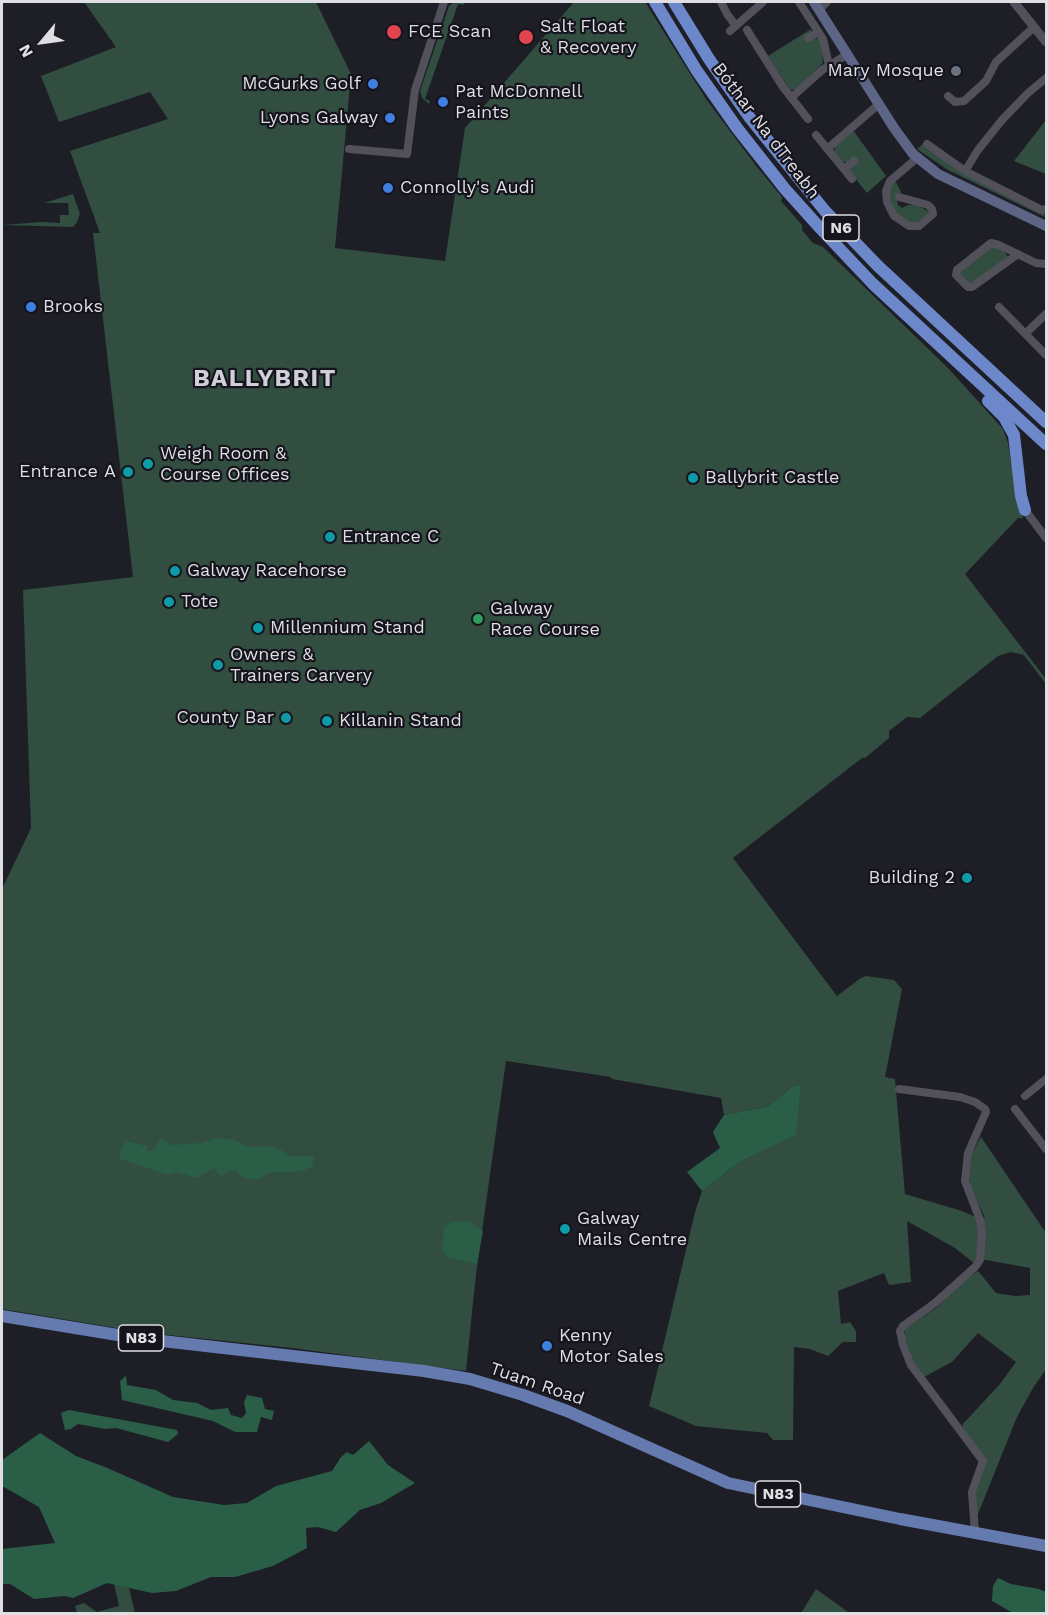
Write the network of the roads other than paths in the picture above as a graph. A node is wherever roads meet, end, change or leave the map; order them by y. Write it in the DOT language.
graph roads {
  1 [pos="444,2"];
  2 [pos="655,2"];
  3 [pos="674,2"];
  4 [pos="721,2"];
  5 [pos="763,2"];
  6 [pos="799,2"];
  7 [pos="1014,2"];
  8 [pos="820,4"];
  9 [pos="1034,27"];
  10 [pos="747,30"];
  11 [pos="818,32"];
  12 [pos="808,38"];
  13 [pos="1047,42"];
  14 [pos="848,54"];
  15 [pos="829,65"];
  16 [pos="1047,78"];
  17 [pos="948,96"];
  18 [pos="792,98"];
  19 [pos="879,104"];
  20 [pos="808,119"];
  21 [pos="816,135"];
  22 [pos="927,144"];
  23 [pos="350,149"];
  24 [pos="827,149"];
  25 [pos="917,158"];
  26 [pos="854,162"];
  27 [pos="844,169"];
  28 [pos="965,171"];
  29 [pos="852,179"];
  30 [pos="899,197"];
  31 [pos="1047,209"];
  32 [pos="1047,226"];
  33 [pos="1018,255"];
  34 [pos="1047,264"];
  35 [pos="999,307"];
  36 [pos="1047,314"];
  37 [pos="1026,333"];
  38 [pos="1047,355"];
  39 [pos="951,357"];
  40 [pos="1047,422"];
  41 [pos="1047,444"];
  42 [pos="1025,510"];
  43 [pos="1047,538"];
  44 [pos="1047,1079"];
  45 [pos="899,1089"];
  46 [pos="1025,1095"];
  47 [pos="1015,1109"];
  48 [pos="1047,1149"];
  49 [pos="2,1316"];
  50 [pos="975,1533"];
  51 [pos="1047,1546"];
  1 -- 23 [label="street"];
  2 -- 39 [label="highway, Bóthar Na dTreabh / N6"];
  3 -- 40 [label="highway, Bóthar Na dTreabh / N6"];
  4 -- 5 [label="street"];
  6 -- 11 [label="street"];
  7 -- 9 [label="street"];
  8 -- 14 [label="main road"];
  9 -- 13 [label="street"];
  9 -- 17 [label="street"];
  10 -- 18 [label="street"];
  11 -- 12 [label="street"];
  11 -- 15 [label="street"];
  14 -- 15 [label="street"];
  14 -- 19 [label="main road"];
  15 -- 18 [label="street"];
  16 -- 28 [label="street"];
  18 -- 20 [label="street"];
  19 -- 24 [label="street"];
  19 -- 25 [label="main road"];
  21 -- 24 [label="street"];
  22 -- 28 [label="street"];
  24 -- 27 [label="street"];
  25 -- 30 [label="street"];
  25 -- 32 [label="main road"];
  26 -- 27 [label="street"];
  27 -- 29 [label="street"];
  28 -- 31 [label="street"];
  33 -- 33 [label="street"];
  33 -- 34 [label="street"];
  35 -- 37 [label="street"];
  36 -- 37 [label="street"];
  37 -- 38 [label="street"];
  39 -- 41 [label="highway, Bóthar Na dTreabh / N6"];
  39 -- 42 [label="highway"];
  42 -- 43 [label="street"];
  44 -- 46 [label="street"];
  45 -- 50 [label="street"];
  47 -- 48 [label="street"];
  49 -- 50 [label="main road, Tuam Road / N83"];
  50 -- 51 [label="main road, Tuam Road / N83"];
}
